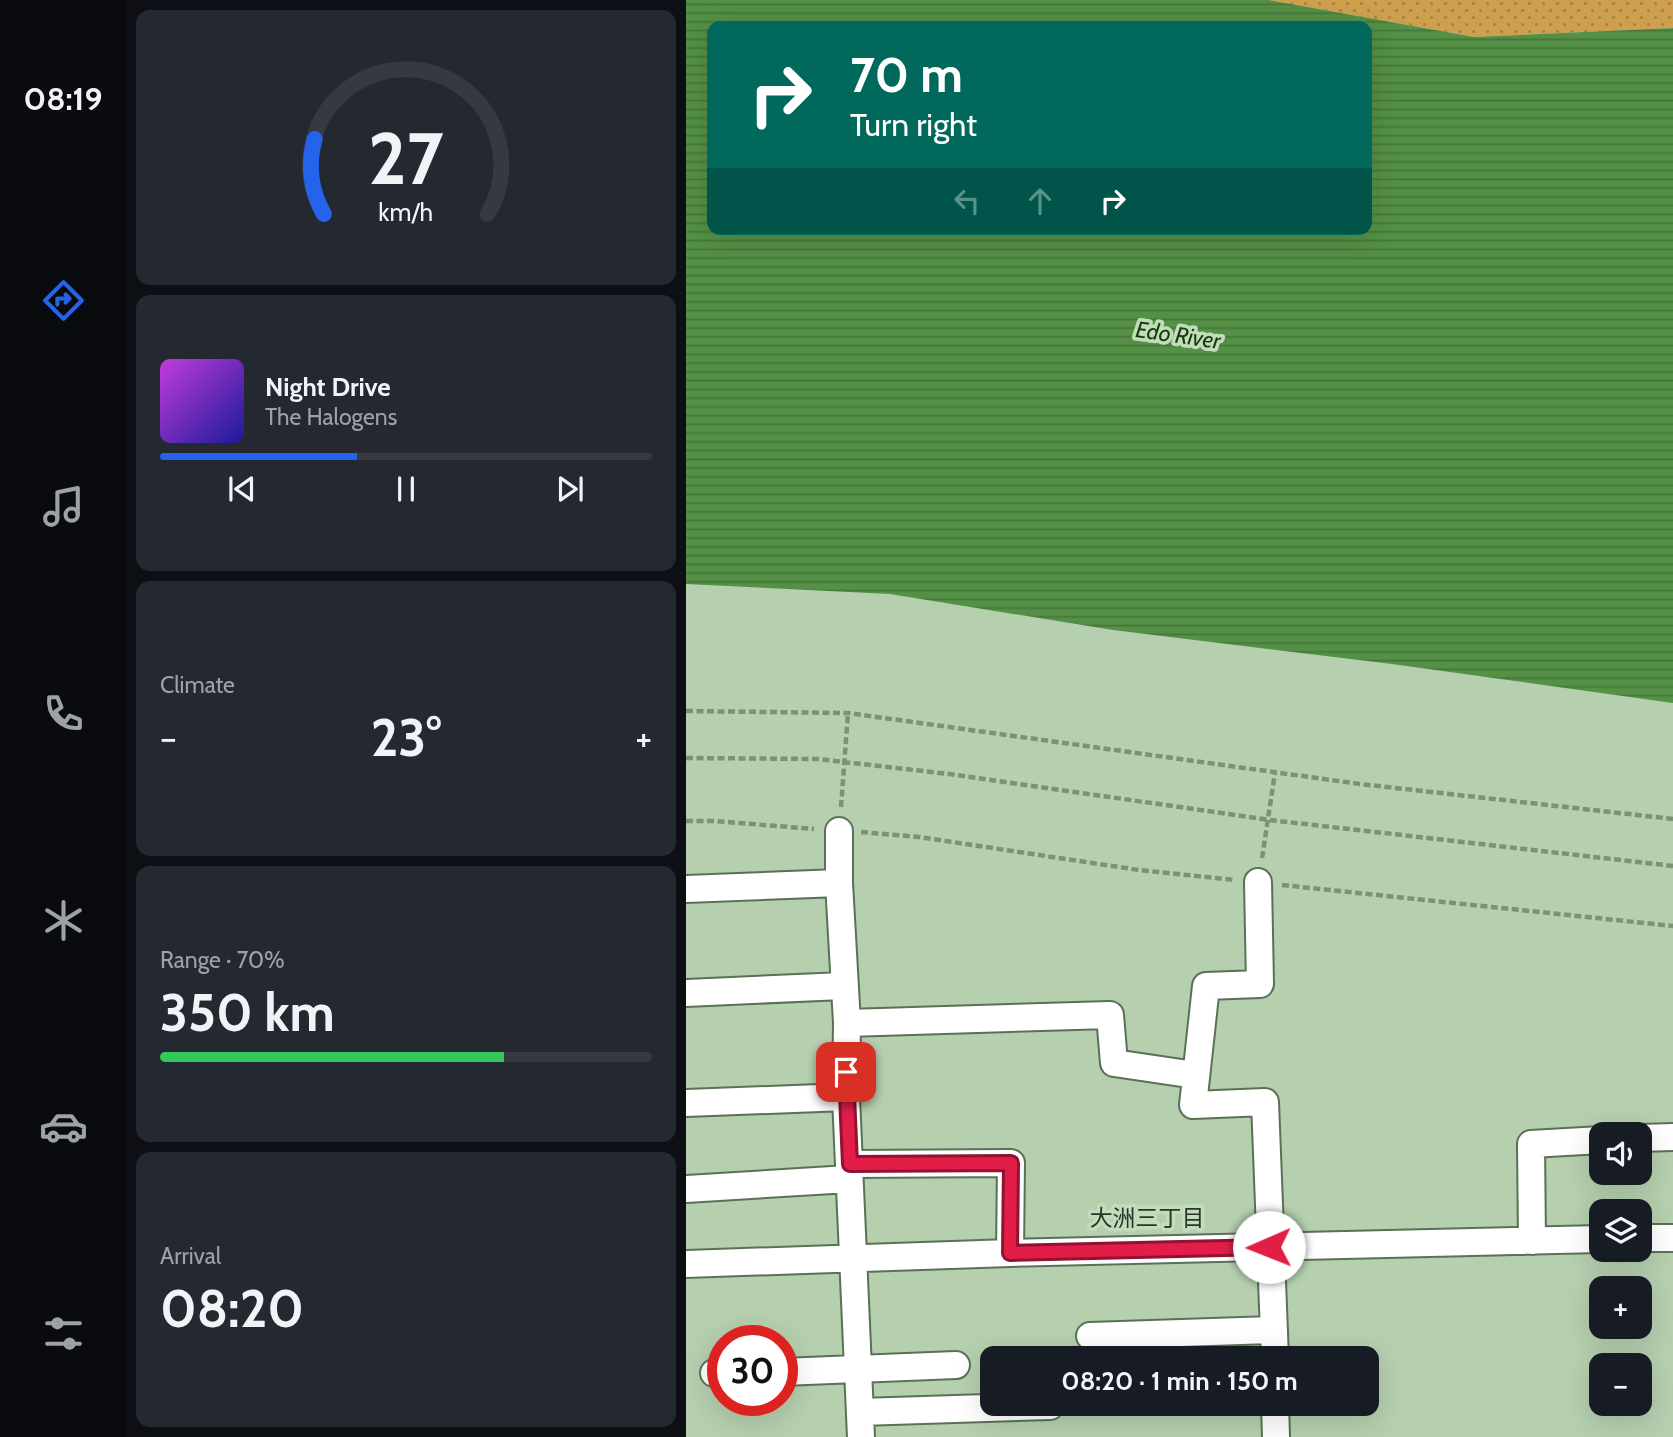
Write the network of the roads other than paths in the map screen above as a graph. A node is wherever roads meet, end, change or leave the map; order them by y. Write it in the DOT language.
graph roads {
  1 [pos="839,831"];
  2 [pos="1258,882"];
  3 [pos="839,883"];
  4 [pos="686,889"];
  5 [pos="843,986"];
  6 [pos="686,993"];
  7 [pos="847,1023"];
  8 [pos="1195,1074"];
  9 [pos="846,1097"];
  10 [pos="686,1103"];
  11 [pos="1673,1137"];
  12 [pos="1652,1138"];
  13 [pos="1589,1141"];
  14 [pos="850,1171"];
  15 [pos="686,1189"];
  16 [pos="1652,1238"];
  17 [pos="1673,1238"];
  18 [pos="1589,1239"];
  19 [pos="1532,1241"];
  20 [pos="1269,1247"];
  21 [pos="1010,1253"];
  22 [pos="853,1258"];
  23 [pos="686,1264"];
  24 [pos="1274,1330"];
  25 [pos="1090,1336"];
  26 [pos="1275,1346"];
  27 [pos="956,1365"];
  28 [pos="858,1370"];
  29 [pos="798,1372"];
  30 [pos="980,1413"];
  31 [pos="1275,1416"];
  32 [pos="860,1425"];
  33 [pos="1276,1437"];
  1 -- 3 [label="street"];
  2 -- 8 [label="street"];
  3 -- 4 [label="street"];
  3 -- 5 [label="street"];
  5 -- 6 [label="street"];
  5 -- 7 [label="street"];
  7 -- 8 [label="street"];
  7 -- 9 [label="street"];
  8 -- 20 [label="street"];
  9 -- 10 [label="street"];
  9 -- 14 [label="street"];
  11 -- 12 [label="street"];
  13 -- 19 [label="street"];
  14 -- 15 [label="street"];
  14 -- 21 [label="street"];
  14 -- 22 [label="street"];
  16 -- 17 [label="street"];
  18 -- 19 [label="street"];
  19 -- 20 [label="street"];
  20 -- 21 [label="street"];
  20 -- 24 [label="street"];
  21 -- 22 [label="street"];
  22 -- 23 [label="street"];
  22 -- 28 [label="street"];
  24 -- 25 [label="street"];
  24 -- 26 [label="street"];
  27 -- 28 [label="street"];
  28 -- 29 [label="street"];
  28 -- 32 [label="street"];
  30 -- 32 [label="street"];
  31 -- 33 [label="street"];
}
